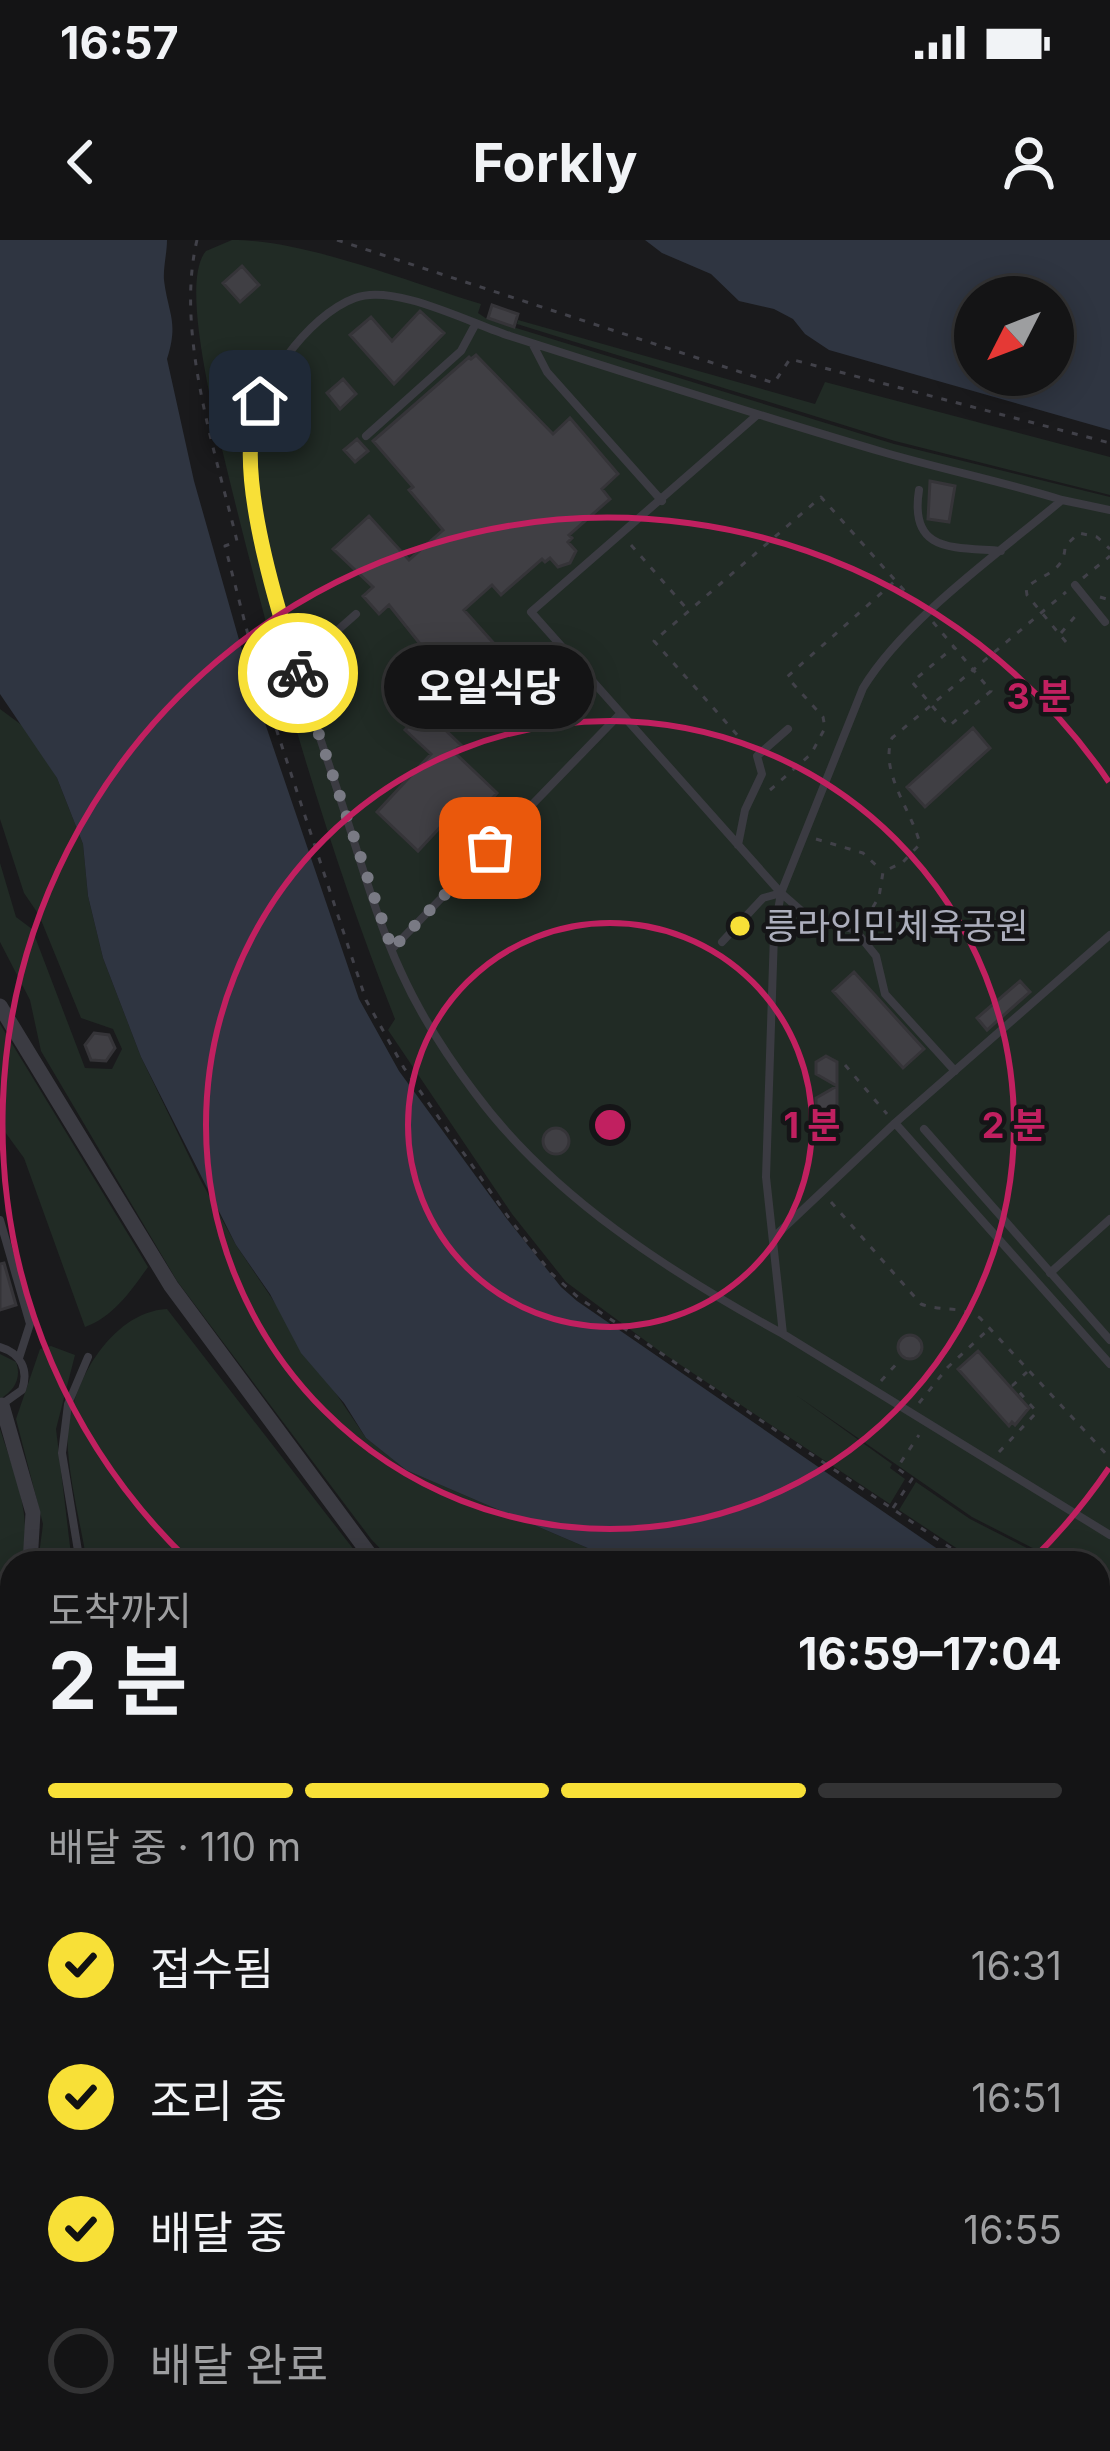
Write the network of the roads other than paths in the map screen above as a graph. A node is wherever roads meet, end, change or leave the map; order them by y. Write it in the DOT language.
graph roads {
  1 [pos="475,325"];
  2 [pos="531,343"];
  3 [pos="758,415"];
  4 [pos="366,436"];
  5 [pos="919,490"];
  6 [pos="1062,500"];
  7 [pos="662,501"];
  8 [pos="1110,510"];
  9 [pos="1002,551"];
  10 [pos="1075,585"];
  11 [pos="356,614"];
  12 [pos="1105,622"];
  13 [pos="296,667"];
  14 [pos="620,714"];
  15 [pos="788,729"];
  16 [pos="738,846"];
  17 [pos="781,893"];
  18 [pos="1110,934"];
  19 [pos="722,942"];
  20 [pos="392,949"];
  21 [pos="0,1006"];
  22 [pos="956,1071"];
  23 [pos="895,1123"];
  24 [pos="924,1129"];
  25 [pos="1110,1219"];
  26 [pos="0,1220"];
  27 [pos="773,1238"];
  28 [pos="1050,1273"];
  29 [pos="783,1334"];
  30 [pos="1110,1340"];
  31 [pos="0,1347"];
  32 [pos="88,1357"];
  33 [pos="19,1358"];
  34 [pos="1110,1364"];
  35 [pos="1,1405"];
  36 [pos="1110,1535"];
  37 [pos="32,1551"];
  38 [pos="78,1551"];
  39 [pos="367,1551"];
  1 -- 2 [label="lane"];
  1 -- 4 [label="lane"];
  1 -- 13 [label="lane"];
  2 -- 3 [label="lane"];
  2 -- 7 [label="lane"];
  3 -- 6 [label="lane"];
  3 -- 7 [label="lane"];
  5 -- 9 [label="lane"];
  6 -- 8 [label="lane"];
  6 -- 9 [label="lane"];
  7 -- 14 [label="lane"];
  9 -- 17 [label="lane"];
  10 -- 12 [label="lane"];
  11 -- 13 [label="lane"];
  13 -- 20 [label="lane"];
  14 -- 16 [label="lane"];
  14 -- 20 [label="lane"];
  15 -- 16 [label="lane"];
  16 -- 17 [label="lane"];
  17 -- 19 [label="lane"];
  17 -- 22 [label="lane"];
  17 -- 27 [label="lane"];
  18 -- 22 [label="lane"];
  20 -- 29 [label="lane"];
  21 -- 39 [label="street"];
  22 -- 23 [label="lane"];
  23 -- 27 [label="lane"];
  23 -- 34 [label="lane"];
  24 -- 28 [label="lane"];
  25 -- 28 [label="lane"];
  26 -- 33 [label="lane"];
  27 -- 29 [label="lane"];
  28 -- 30 [label="lane"];
  29 -- 36 [label="lane"];
  31 -- 33 [label="lane"];
  32 -- 38 [label="lane"];
  33 -- 35 [label="lane"];
  35 -- 37 [label="street"];
}
